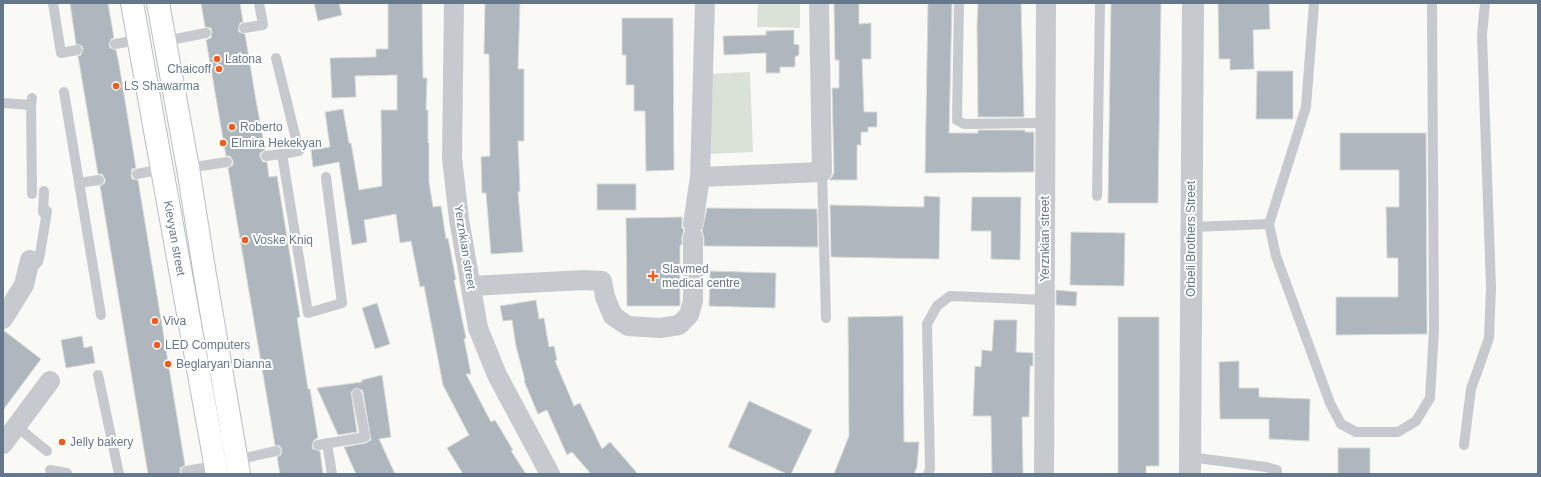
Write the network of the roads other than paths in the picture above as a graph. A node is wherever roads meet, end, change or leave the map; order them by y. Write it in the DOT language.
graph roads {
  1 [pos="53,3"];
  2 [pos="132,3"];
  3 [pos="158,3"];
  4 [pos="259,3"];
  5 [pos="454,3"];
  6 [pos="705,3"];
  7 [pos="819,3"];
  8 [pos="958,3"];
  9 [pos="1046,3"];
  10 [pos="1100,3"];
  11 [pos="1193,3"];
  12 [pos="1314,3"];
  13 [pos="1432,3"];
  14 [pos="1485,3"];
  15 [pos="244,28"];
  16 [pos="206,33"];
  17 [pos="139,40"];
  18 [pos="165,41"];
  19 [pos="115,44"];
  20 [pos="77,50"];
  21 [pos="276,58"];
  22 [pos="64,92"];
  23 [pos="3,103"];
  24 [pos="1045,123"];
  25 [pos="282,154"];
  26 [pos="266,156"];
  27 [pos="227,162"];
  28 [pos="188,168"];
  29 [pos="162,170"];
  30 [pos="822,172"];
  31 [pos="137,174"];
  32 [pos="326,177"];
  33 [pos="700,177"];
  34 [pos="99,180"];
  35 [pos="79,182"];
  36 [pos="44,191"];
  37 [pos="32,194"];
  38 [pos="1097,196"];
  39 [pos="1270,224"];
  40 [pos="1192,227"];
  41 [pos="28,267"];
  42 [pos="205,275"];
  43 [pos="182,282"];
  44 [pos="471,286"];
  45 [pos="1045,300"];
  46 [pos="101,315"];
  47 [pos="826,318"];
  48 [pos="3,319"];
  49 [pos="98,374"];
  50 [pos="50,381"];
  51 [pos="357,394"];
  52 [pos="16,426"];
  53 [pos="3,444"];
  54 [pos="1464,446"];
  55 [pos="47,451"];
  56 [pos="276,451"];
  57 [pos="1190,465"];
  58 [pos="238,467"];
  59 [pos="50,470"];
  60 [pos="216,470"];
  61 [pos="186,471"];
  62 [pos="66,474"];
  63 [pos="119,474"];
  64 [pos="332,474"];
  65 [pos="550,474"];
  66 [pos="928,474"];
  67 [pos="1044,474"];
  68 [pos="1277,474"];
  1 -- 20 [label="lane"];
  2 -- 17 [label="main road, Kievyan street"];
  3 -- 18 [label="main road, Kievyan street"];
  4 -- 15 [label="lane"];
  5 -- 44 [label="street, Yerznkian street"];
  6 -- 33 [label="street"];
  7 -- 30 [label="street"];
  8 -- 24 [label="lane"];
  9 -- 24 [label="street, Yerznkian street"];
  10 -- 38 [label="lane"];
  11 -- 40 [label="street, Orbeli Brothers Street"];
  12 -- 39 [label="lane"];
  13 -- 39 [label="lane"];
  14 -- 54 [label="lane"];
  16 -- 18 [label="lane"];
  17 -- 19 [label="lane"];
  17 -- 29 [label="main road, Kievyan street"];
  18 -- 28 [label="main road, Kievyan street"];
  21 -- 25 [label="lane"];
  22 -- 35 [label="lane"];
  23 -- 37 [label="lane"];
  24 -- 45 [label="street, Yerznkian street"];
  25 -- 26 [label="lane"];
  25 -- 32 [label="lane"];
  27 -- 28 [label="lane"];
  28 -- 42 [label="main road, Kievyan street"];
  29 -- 31 [label="lane"];
  29 -- 43 [label="main road, Kievyan street"];
  30 -- 33 [label="street"];
  30 -- 47 [label="lane"];
  33 -- 44 [label="street"];
  34 -- 35 [label="lane"];
  35 -- 46 [label="lane"];
  36 -- 41 [label="lane"];
  39 -- 40 [label="lane"];
  40 -- 57 [label="street, Orbeli Brothers Street"];
  41 -- 48 [label="street"];
  42 -- 43 [label="main road"];
  42 -- 58 [label="main road, Kievyan street"];
  43 -- 60 [label="main road, Kievyan street"];
  44 -- 65 [label="street, Yerznkian street"];
  45 -- 66 [label="lane"];
  45 -- 67 [label="street, Yerznkian street"];
  49 -- 63 [label="lane"];
  50 -- 52 [label="street"];
  51 -- 64 [label="lane"];
  52 -- 53 [label="street"];
  52 -- 55 [label="lane"];
  56 -- 58 [label="lane"];
  57 -- 68 [label="lane"];
  59 -- 62 [label="lane"];
  60 -- 61 [label="lane"];
}
